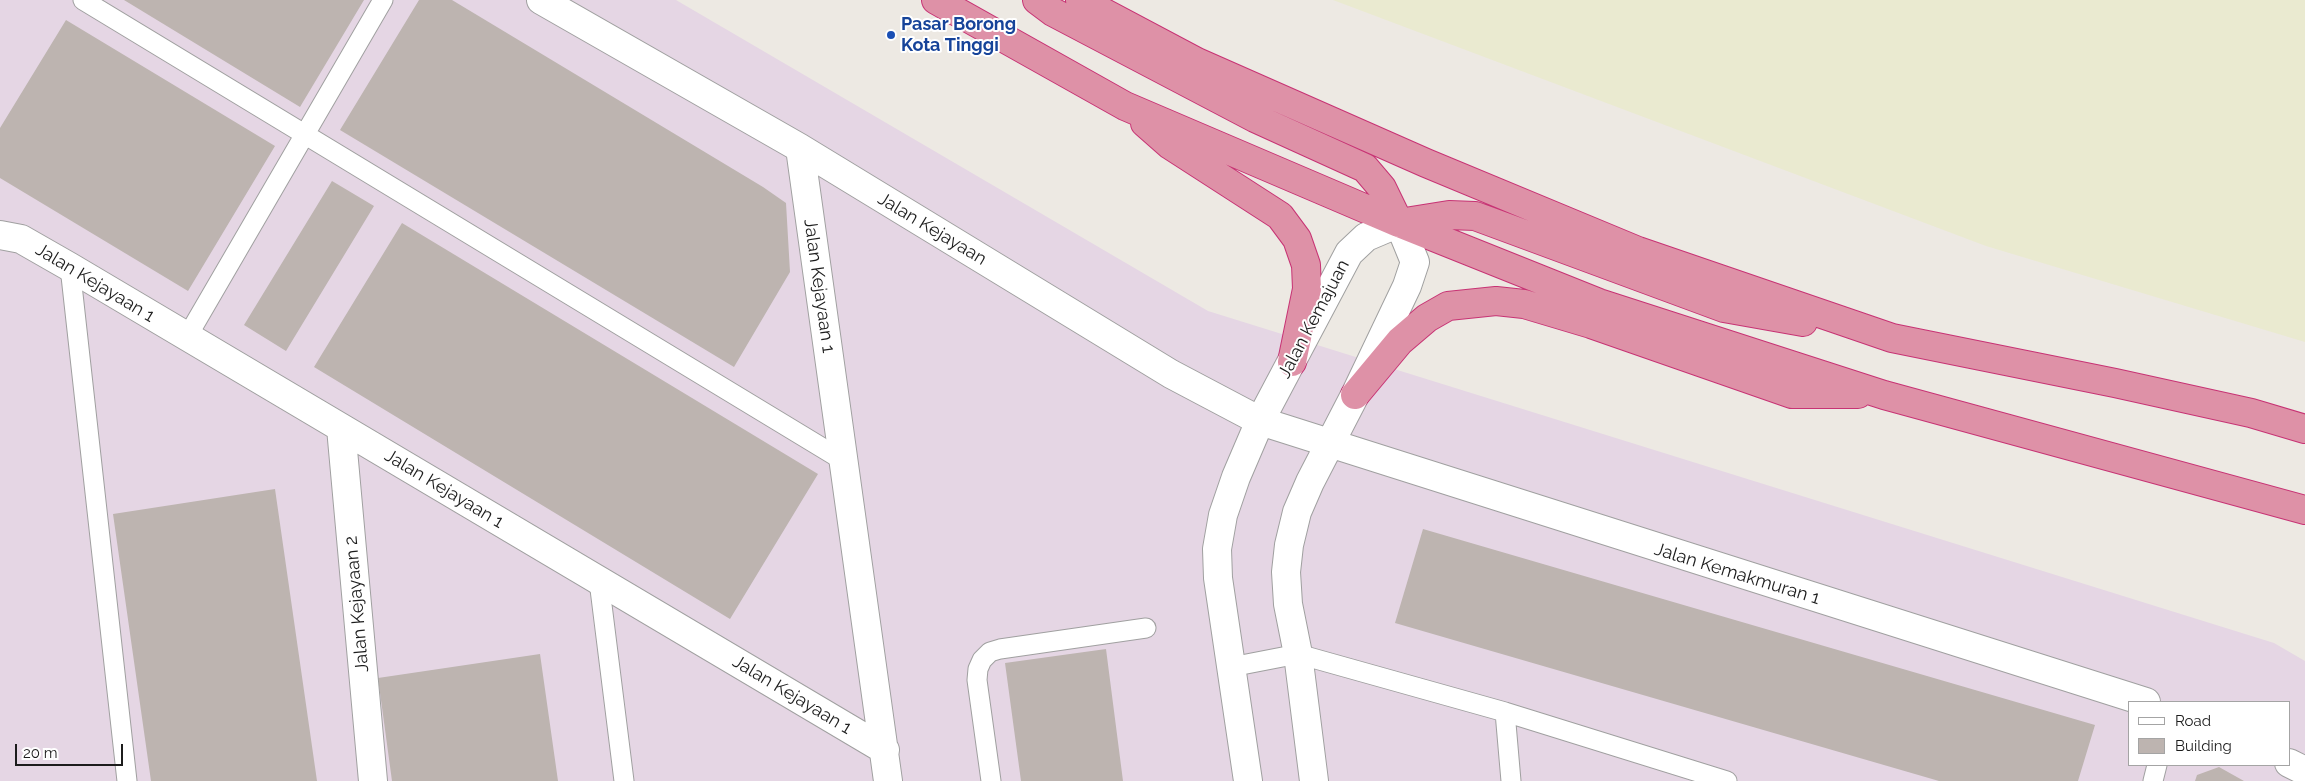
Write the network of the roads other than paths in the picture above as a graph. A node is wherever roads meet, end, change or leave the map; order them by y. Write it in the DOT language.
graph roads {
  1 [pos="83,0"];
  2 [pos="384,0"];
  3 [pos="540,0"];
  4 [pos="936,0"];
  5 [pos="1037,0"];
  6 [pos="1080,0"];
  7 [pos="1125,106"];
  8 [pos="306,134"];
  9 [pos="800,148"];
  10 [pos="1399,223"];
  11 [pos="0,235"];
  12 [pos="70,267"];
  13 [pos="187,337"];
  14 [pos="1892,338"];
  15 [pos="1292,362"];
  16 [pos="1884,394"];
  17 [pos="1355,396"];
  18 [pos="1260,421"];
  19 [pos="340,428"];
  20 [pos="2305,429"];
  21 [pos="1329,445"];
  22 [pos="844,461"];
  23 [pos="2305,510"];
  24 [pos="599,581"];
  25 [pos="1146,628"];
  26 [pos="1298,654"];
  27 [pos="1231,667"];
  28 [pos="2143,701"];
  29 [pos="1505,712"];
  30 [pos="885,750"];
  31 [pos="2290,763"];
  32 [pos="2157,766"];
  33 [pos="2305,772"];
  34 [pos="127,781"];
  35 [pos="373,781"];
  36 [pos="624,781"];
  37 [pos="888,781"];
  38 [pos="991,781"];
  39 [pos="1248,781"];
  40 [pos="1314,781"];
  41 [pos="1511,781"];
  42 [pos="1727,781"];
  43 [pos="2153,781"];
  1 -- 8 [label="lane"];
  2 -- 8 [label="lane"];
  3 -- 9 [label="street, Jalan Kejayaan"];
  4 -- 7 [label="highway"];
  5 -- 10 [label="highway"];
  6 -- 14 [label="highway"];
  7 -- 10 [label="highway"];
  7 -- 15 [label="highway"];
  8 -- 13 [label="lane"];
  8 -- 22 [label="lane"];
  9 -- 18 [label="street, Jalan Kejayaan"];
  9 -- 22 [label="street, Jalan Kejayaan 1"];
  10 -- 14 [label="highway"];
  10 -- 15 [label="street, Jalan Kemajuan"];
  10 -- 16 [label="highway"];
  10 -- 17 [label="street"];
  11 -- 12 [label="street, Jalan Kejayaan 1"];
  12 -- 13 [label="street, Jalan Kejayaan 1"];
  12 -- 34 [label="lane"];
  13 -- 19 [label="street, Jalan Kejayaan 1"];
  14 -- 20 [label="highway"];
  15 -- 18 [label="street, Jalan Kemajuan"];
  16 -- 17 [label="highway"];
  16 -- 23 [label="highway"];
  17 -- 21 [label="street"];
  18 -- 21 [label="street, Jalan Kejayaan"];
  18 -- 27 [label="street, Jalan Kemajuan"];
  19 -- 24 [label="street, Jalan Kejayaan 1"];
  19 -- 35 [label="street, Jalan Kejayaan 2"];
  21 -- 26 [label="street"];
  21 -- 28 [label="street, Jalan Kemakmuran 1"];
  22 -- 30 [label="street, Jalan Kejayaan 1"];
  24 -- 30 [label="street, Jalan Kejayaan 1"];
  24 -- 36 [label="lane"];
  25 -- 38 [label="lane"];
  26 -- 27 [label="lane"];
  26 -- 29 [label="lane"];
  26 -- 40 [label="street"];
  27 -- 39 [label="street, Jalan Kemajuan"];
  29 -- 41 [label="lane"];
  29 -- 42 [label="lane"];
  30 -- 37 [label="street, Jalan Kejayaan 1"];
  31 -- 33 [label="street"];
  32 -- 43 [label="lane"];
}
